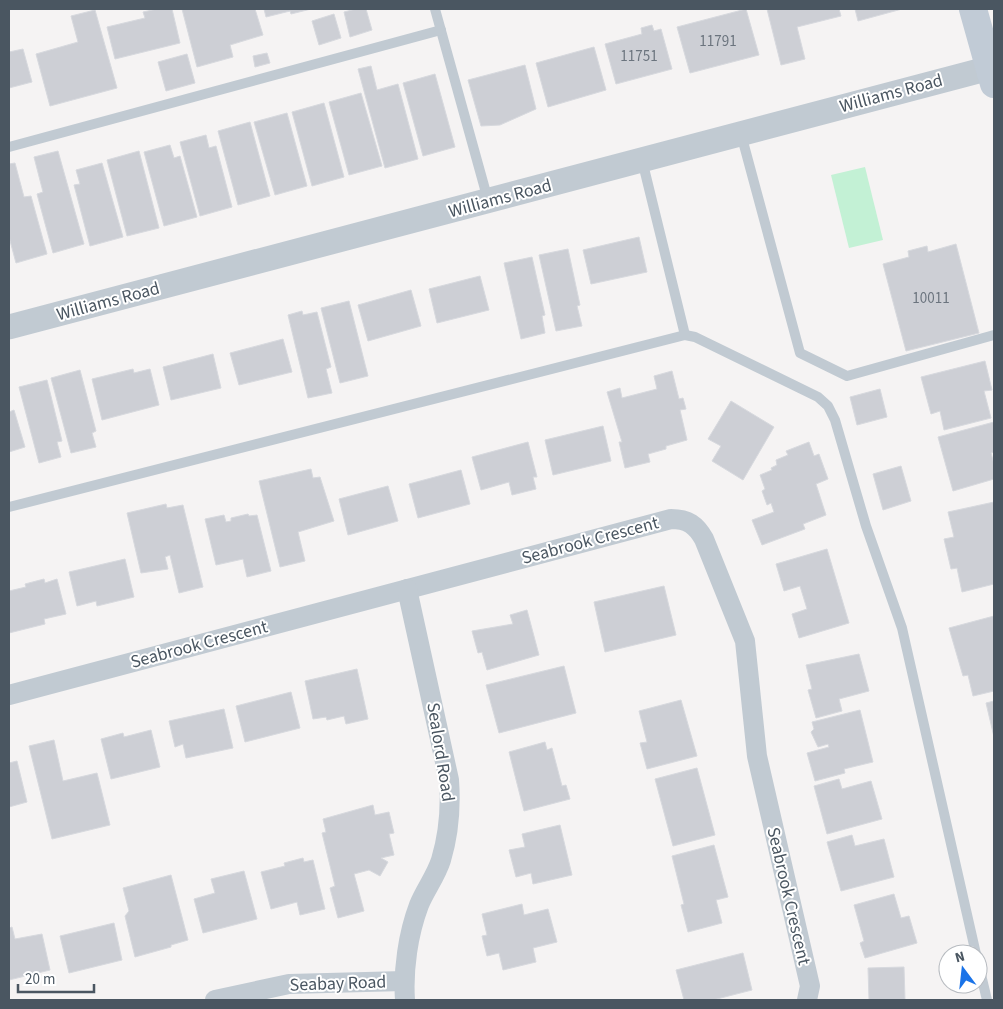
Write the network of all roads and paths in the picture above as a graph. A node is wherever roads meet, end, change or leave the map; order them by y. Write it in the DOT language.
graph roads {
  1 [pos="435,9"];
  2 [pos="973,9"];
  3 [pos="441,30"];
  4 [pos="992,76"];
  5 [pos="741,134"];
  6 [pos="9,147"];
  7 [pos="642,160"];
  8 [pos="488,201"];
  9 [pos="9,327"];
  10 [pos="685,335"];
  11 [pos="994,335"];
  12 [pos="9,507"];
  13 [pos="407,589"];
  14 [pos="9,695"];
  15 [pos="974,944"];
  16 [pos="404,990"];
  17 [pos="215,1000"];
  18 [pos="807,1000"];
  1 -- 3 [label="lane"];
  2 -- 4 [label="main road"];
  3 -- 6 [label="lane"];
  3 -- 8 [label="lane"];
  4 -- 5 [label="street, Williams Road"];
  5 -- 7 [label="street, Williams Road"];
  5 -- 11 [label="lane"];
  7 -- 8 [label="street, Williams Road"];
  7 -- 10 [label="lane"];
  8 -- 9 [label="street, Williams Road"];
  10 -- 12 [label="lane"];
  10 -- 15 [label="lane"];
  13 -- 14 [label="street, Seabrook Crescent"];
  13 -- 16 [label="street, Sealord Road"];
  13 -- 18 [label="street, Seabrook Crescent"];
  16 -- 17 [label="street, Seabay Road"];
}
